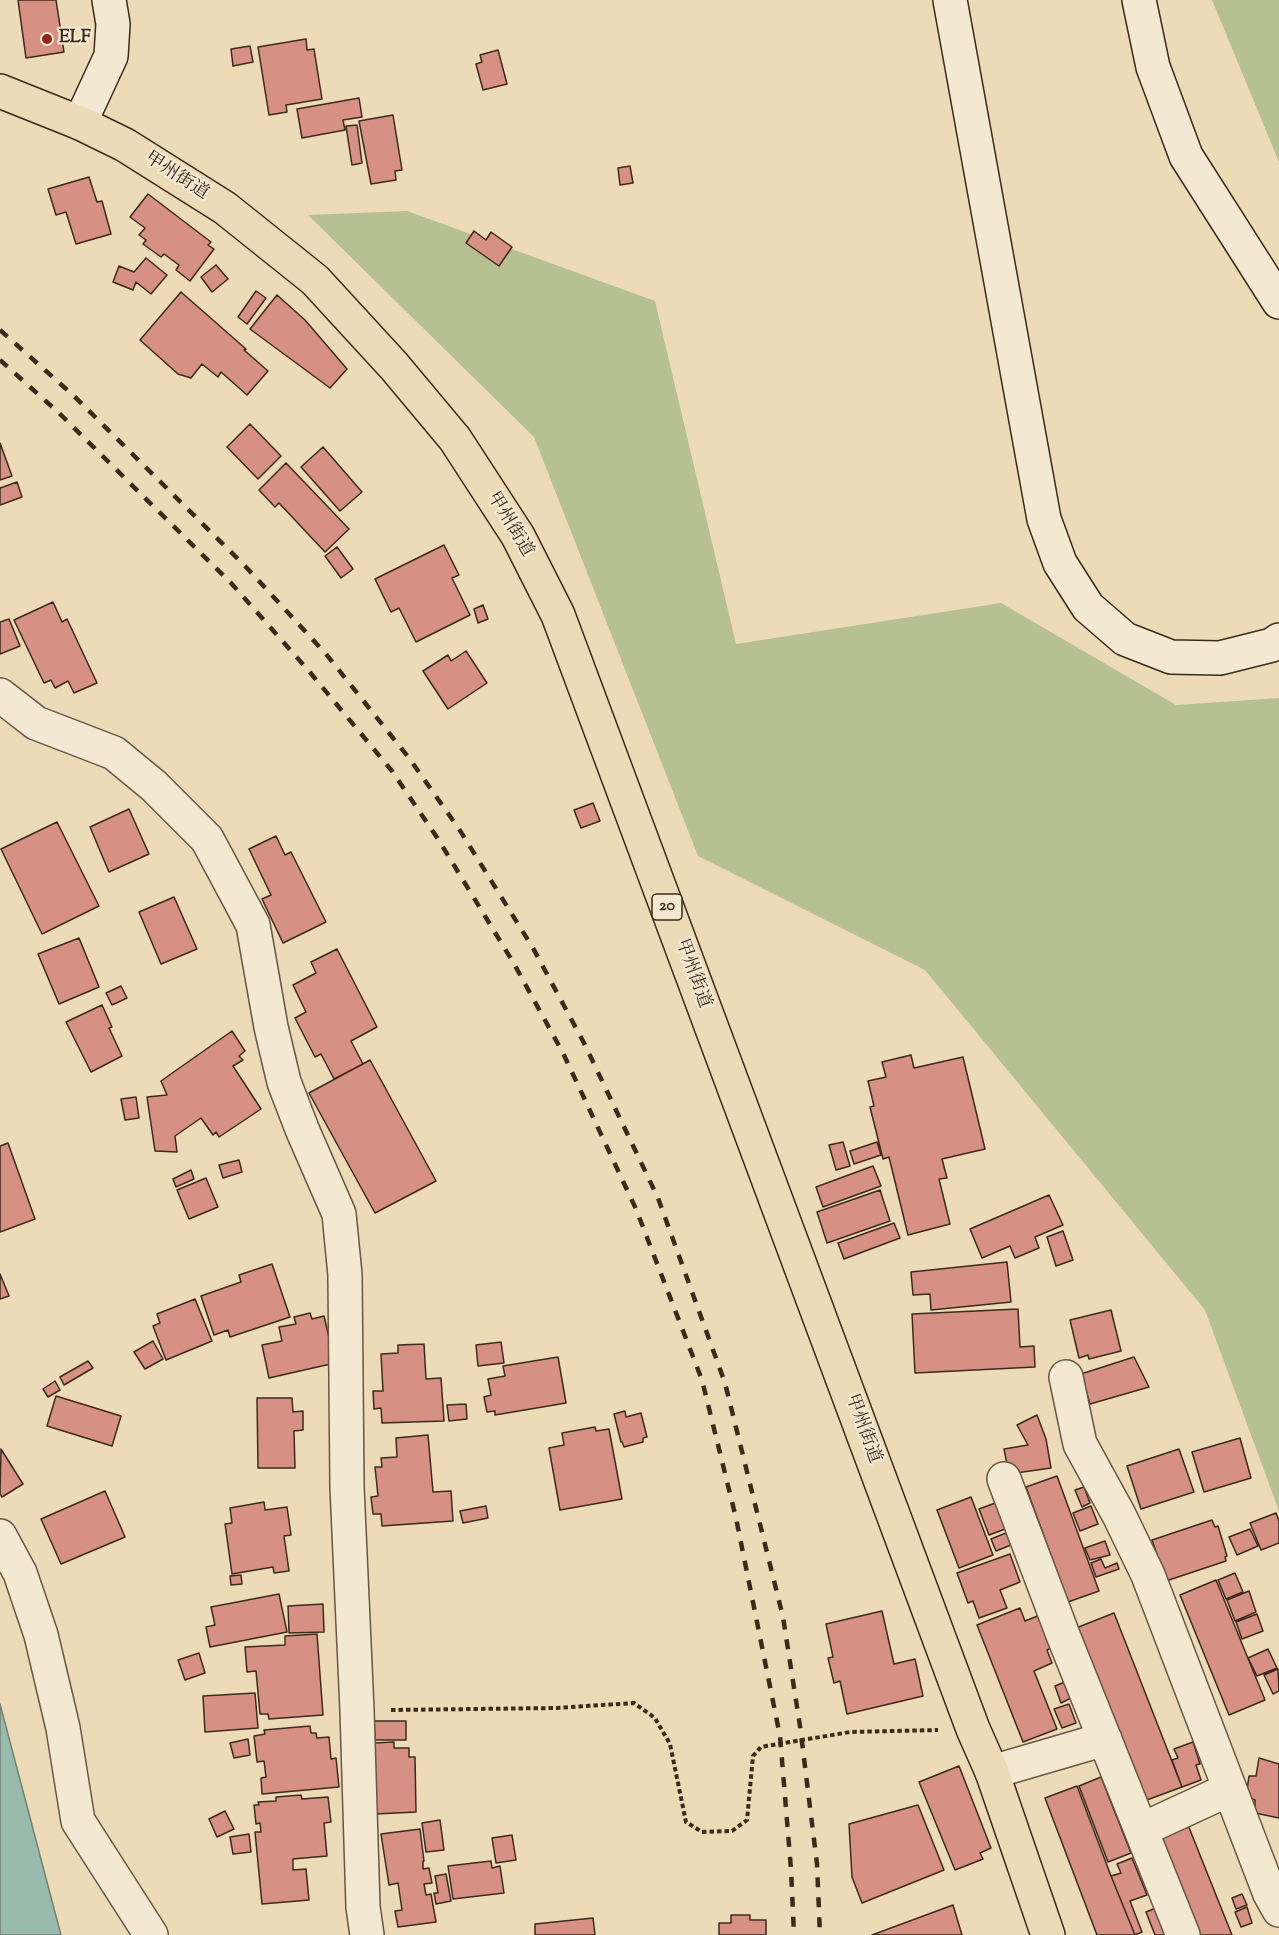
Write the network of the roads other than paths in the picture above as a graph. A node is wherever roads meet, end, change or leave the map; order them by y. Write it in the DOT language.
graph roads {
  1 [pos="109,0"];
  2 [pos="950,0"];
  3 [pos="1139,0"];
  4 [pos="0,91"];
  5 [pos="80,123"];
  6 [pos="1279,302"];
  7 [pos="1279,640"];
  8 [pos="0,695"];
  9 [pos="1066,1377"];
  10 [pos="1004,1479"];
  11 [pos="0,1536"];
  12 [pos="1105,1739"];
  13 [pos="992,1772"];
  14 [pos="1230,1789"];
  15 [pos="1141,1830"];
  16 [pos="1279,1910"];
  17 [pos="151,1935"];
  18 [pos="368,1935"];
  19 [pos="1048,1935"];
  20 [pos="1183,1935"];
  1 -- 5 [label="street"];
  2 -- 7 [label="street"];
  3 -- 6 [label="street"];
  4 -- 5 [label="highway, 甲州街道 / 20"];
  5 -- 13 [label="highway, 甲州街道 / 20"];
  8 -- 18 [label="street"];
  9 -- 14 [label="street"];
  10 -- 12 [label="street"];
  11 -- 17 [label="street"];
  12 -- 13 [label="street"];
  12 -- 15 [label="street"];
  13 -- 19 [label="highway, 甲州街道 / 20"];
  14 -- 15 [label="street"];
  14 -- 16 [label="street"];
  15 -- 20 [label="street"];
}
